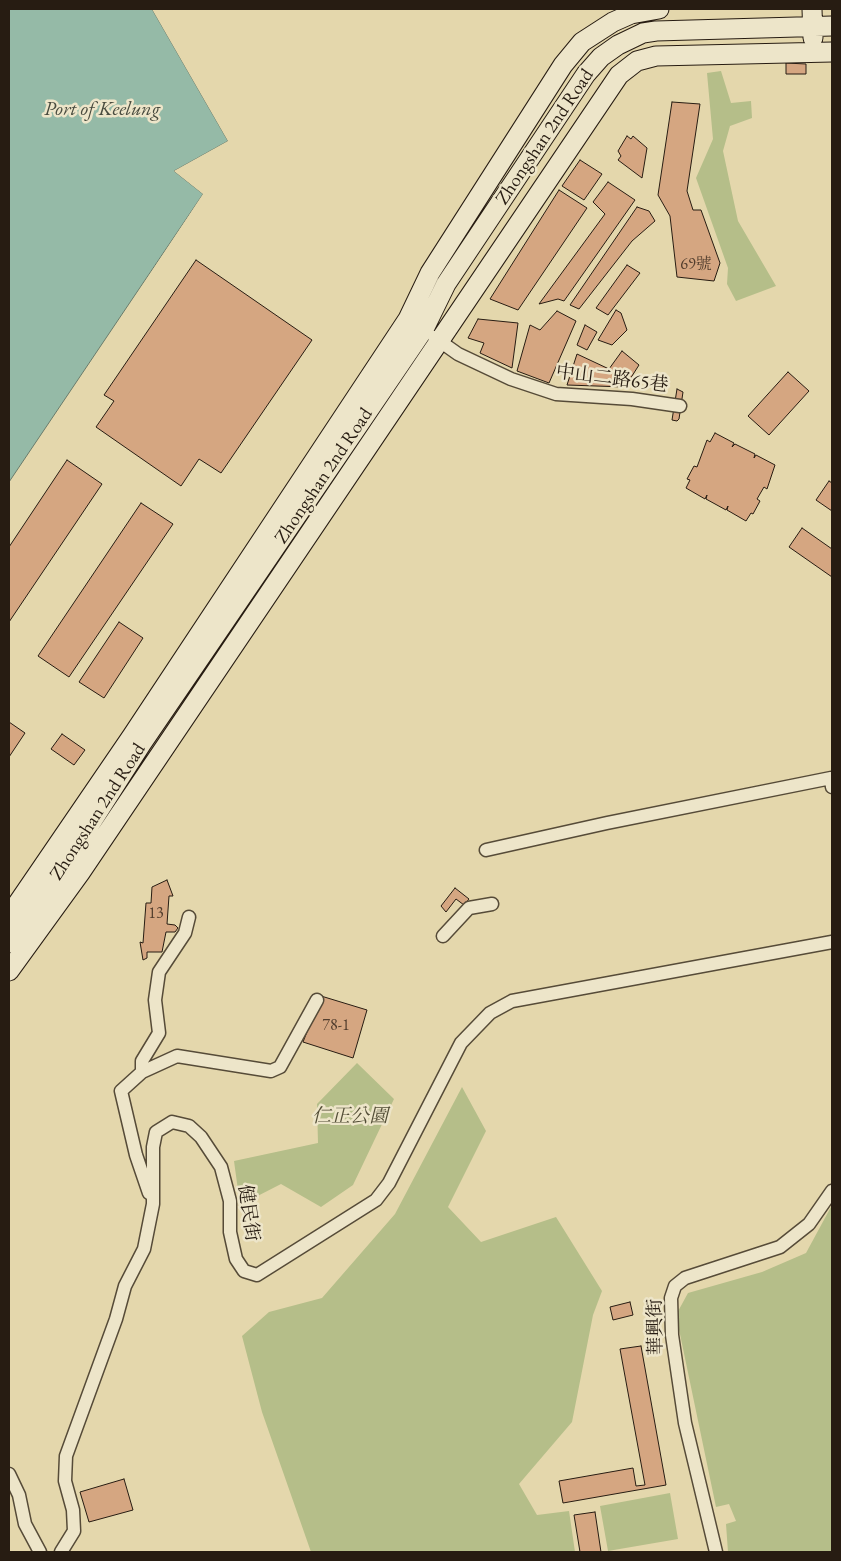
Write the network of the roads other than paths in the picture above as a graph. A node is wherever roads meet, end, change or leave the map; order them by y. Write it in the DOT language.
graph roads {
  1 [pos="653,9"];
  2 [pos="659,9"];
  3 [pos="812,18"];
  4 [pos="832,26"];
  5 [pos="813,52"];
  6 [pos="832,52"];
  7 [pos="408,319"];
  8 [pos="431,335"];
  9 [pos="680,406"];
  10 [pos="832,781"];
  11 [pos="486,850"];
  12 [pos="492,904"];
  13 [pos="9,916"];
  14 [pos="189,917"];
  15 [pos="443,936"];
  16 [pos="832,942"];
  17 [pos="9,943"];
  18 [pos="9,971"];
  19 [pos="317,1000"];
  20 [pos="142,1072"];
  21 [pos="832,1191"];
  22 [pos="153,1204"];
  23 [pos="9,1474"];
  24 [pos="40,1552"];
  25 [pos="61,1552"];
  26 [pos="716,1552"];
  1 -- 2 [label="street, Zhongshan 2nd Road"];
  1 -- 7 [label="street, Zhongshan 2nd Road"];
  3 -- 4 [label="street, Zhongshan 2nd Road"];
  3 -- 5 [label="street"];
  3 -- 8 [label="street, Zhongshan 2nd Road"];
  5 -- 6 [label="street, Zhongshan 2nd Road"];
  5 -- 8 [label="street, Zhongshan 2nd Road"];
  7 -- 8 [label="street, 中山二路65巷"];
  7 -- 13 [label="street, Zhongshan 2nd Road"];
  8 -- 9 [label="street, 中山二路65巷"];
  8 -- 17 [label="street, Zhongshan 2nd Road"];
  8 -- 18 [label="street, Zhongshan 2nd Road"];
  10 -- 11 [label="street"];
  12 -- 15 [label="street"];
  14 -- 20 [label="street"];
  16 -- 22 [label="street, 健民街"];
  19 -- 20 [label="street"];
  20 -- 22 [label="street"];
  21 -- 26 [label="street, 華興街"];
  22 -- 25 [label="street, 健民街"];
  23 -- 24 [label="street"];
}
